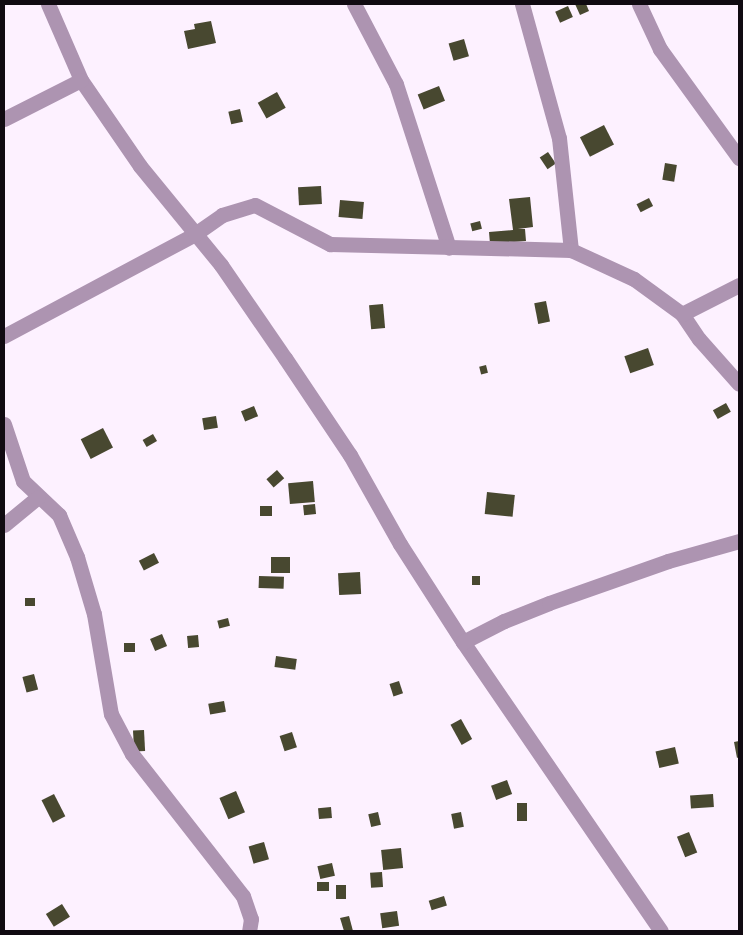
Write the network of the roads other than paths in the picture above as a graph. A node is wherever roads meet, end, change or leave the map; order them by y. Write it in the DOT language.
graph roads {
  1 [pos="48,4"];
  2 [pos="354,4"];
  3 [pos="522,4"];
  4 [pos="639,4"];
  5 [pos="81,80"];
  6 [pos="4,119"];
  7 [pos="739,158"];
  8 [pos="195,234"];
  9 [pos="449,248"];
  10 [pos="571,250"];
  11 [pos="739,286"];
  12 [pos="682,314"];
  13 [pos="4,336"];
  14 [pos="739,384"];
  15 [pos="4,424"];
  16 [pos="38,497"];
  17 [pos="4,526"];
  18 [pos="739,541"];
  19 [pos="463,642"];
  20 [pos="250,931"];
  21 [pos="661,931"];
  1 -- 5 [label="street"];
  2 -- 9 [label="street"];
  3 -- 10 [label="street"];
  4 -- 7 [label="street"];
  5 -- 6 [label="street"];
  5 -- 8 [label="street"];
  8 -- 9 [label="street"];
  8 -- 13 [label="street"];
  8 -- 19 [label="street"];
  9 -- 10 [label="street"];
  10 -- 12 [label="street"];
  11 -- 12 [label="street"];
  12 -- 14 [label="street"];
  15 -- 16 [label="street"];
  16 -- 17 [label="street"];
  16 -- 20 [label="street"];
  18 -- 19 [label="street"];
  19 -- 21 [label="street"];
}
